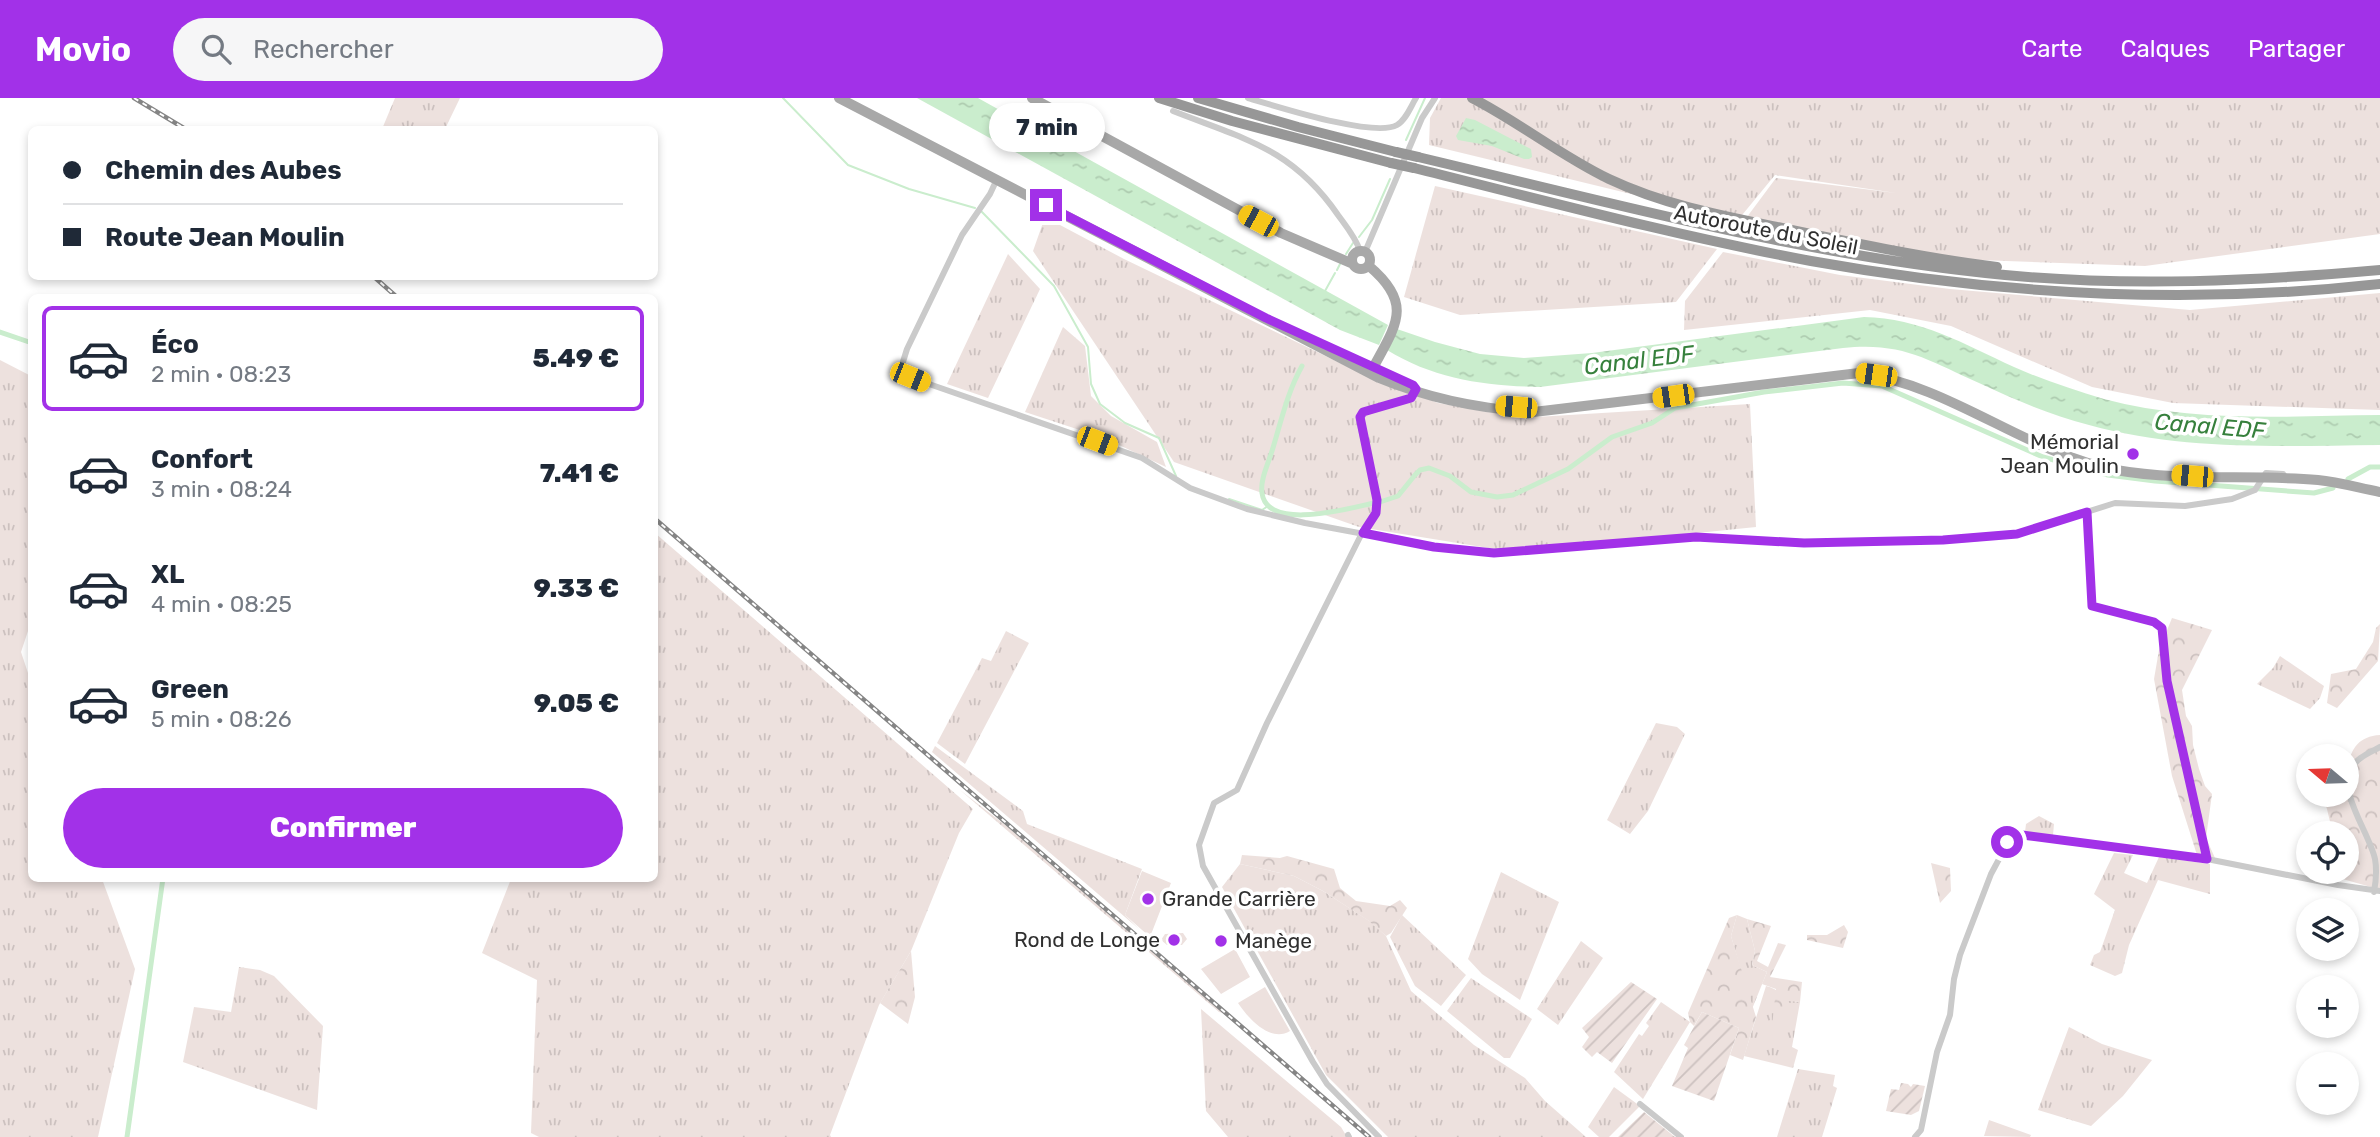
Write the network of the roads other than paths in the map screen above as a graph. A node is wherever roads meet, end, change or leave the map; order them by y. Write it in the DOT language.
graph roads {
  1 [pos="839,98"];
  2 [pos="1032,98"];
  3 [pos="1159,98"];
  4 [pos="1198,98"];
  5 [pos="1248,98"];
  6 [pos="1416,98"];
  7 [pos="1434,98"];
  8 [pos="1472,98"];
  9 [pos="1173,111"];
  10 [pos="1393,158"];
  11 [pos="1416,163"];
  12 [pos="996,179"];
  13 [pos="1355,257"];
  14 [pos="1369,266"];
  15 [pos="2380,270"];
  16 [pos="2082,279"];
  17 [pos="2380,285"];
  18 [pos="1266,318"];
  19 [pos="1377,372"];
  20 [pos="1415,389"];
  21 [pos="1572,409"];
  22 [pos="2258,485"];
  23 [pos="2380,492"];
  24 [pos="2087,512"];
  25 [pos="1363,533"];
  26 [pos="2380,747"];
  27 [pos="2207,859"];
  28 [pos="2377,891"];
  29 [pos="1640,1104"];
  30 [pos="1379,1137"];
  31 [pos="1681,1137"];
  32 [pos="1915,1137"];
  1 -- 12 [label="main road"];
  2 -- 13 [label="main road"];
  3 -- 10 [label="highway, Autoroute du Soleil"];
  4 -- 10 [label="highway, Autoroute du Soleil"];
  5 -- 6 [label="street"];
  7 -- 13 [label="street"];
  8 -- 16 [label="highway"];
  9 -- 13 [label="street"];
  10 -- 11 [label="highway, Autoroute du Soleil, bridge"];
  11 -- 16 [label="highway, Autoroute du Soleil"];
  11 -- 17 [label="highway, Autoroute du Soleil"];
  12 -- 18 [label="main road"];
  12 -- 25 [label="street"];
  13 -- 14 [label="main road"];
  13 -- 14 [label="main road"];
  14 -- 19 [label="main road"];
  15 -- 16 [label="highway, Autoroute du Soleil"];
  18 -- 19 [label="main road"];
  18 -- 19 [label="main road"];
  19 -- 20 [label="main road"];
  20 -- 21 [label="main road"];
  20 -- 21 [label="main road"];
  20 -- 25 [label="street"];
  21 -- 22 [label="main road"];
  22 -- 23 [label="main road"];
  22 -- 24 [label="street"];
  24 -- 25 [label="street"];
  24 -- 27 [label="street"];
  25 -- 30 [label="street"];
  26 -- 28 [label="street"];
  27 -- 28 [label="street"];
  27 -- 32 [label="street"];
  29 -- 31 [label="street"];
}
